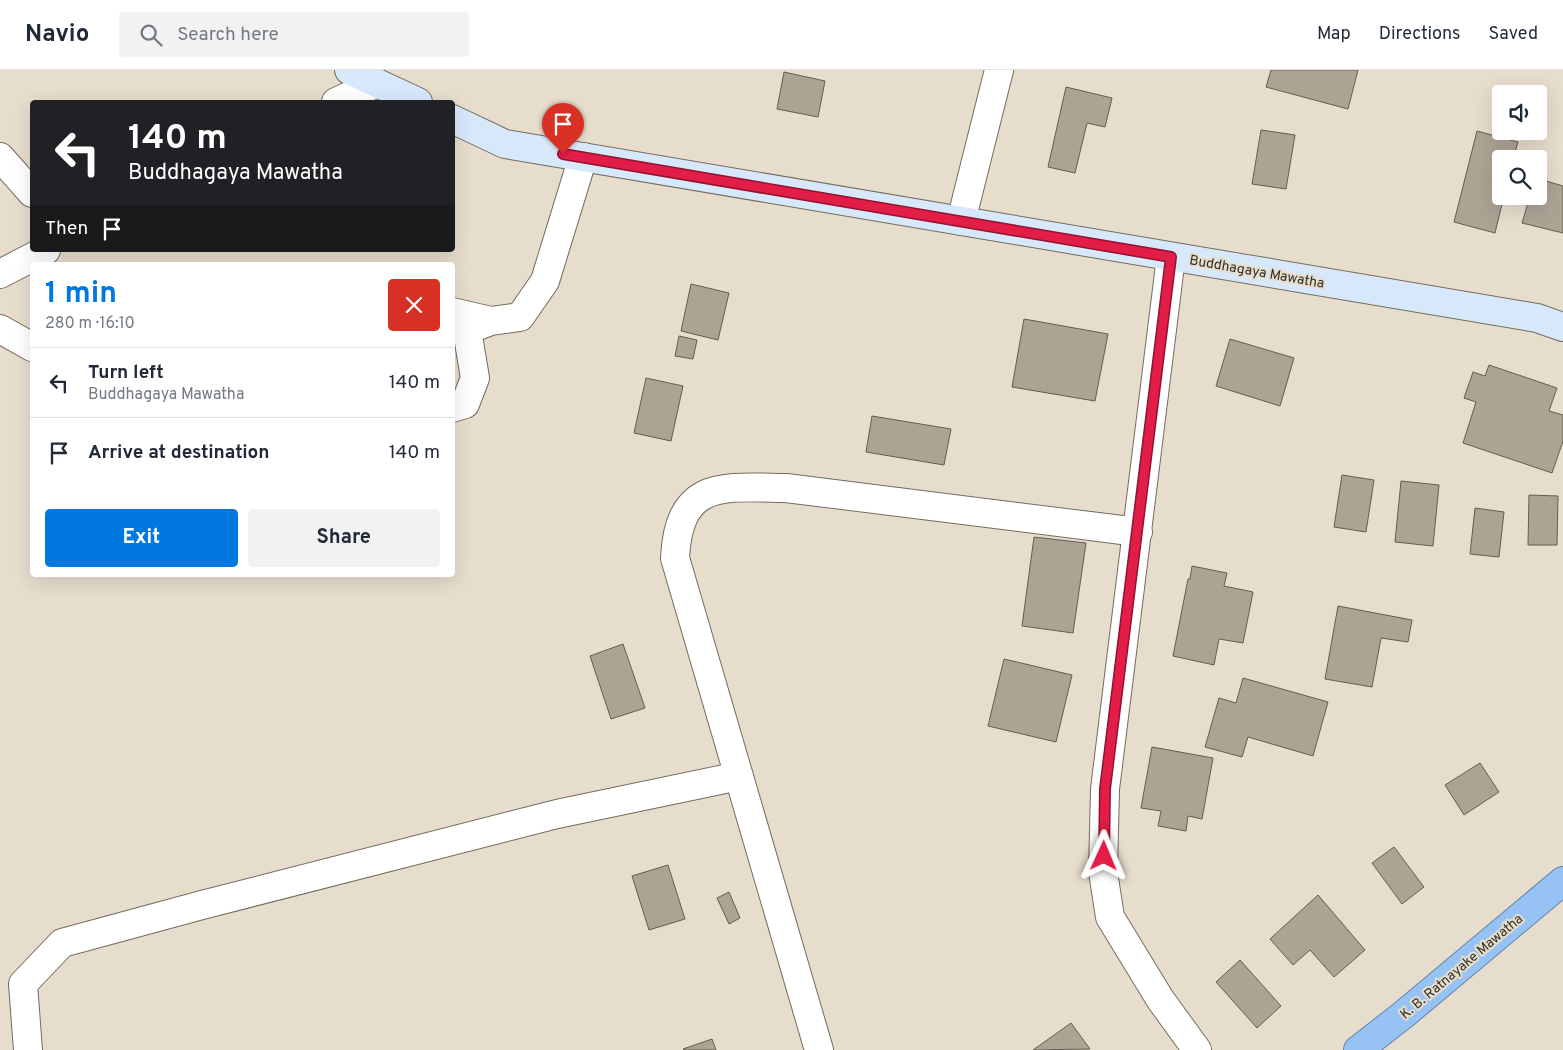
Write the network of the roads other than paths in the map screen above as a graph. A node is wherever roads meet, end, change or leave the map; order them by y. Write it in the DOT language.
graph roads {
  1 [pos="349,70"];
  2 [pos="999,70"];
  3 [pos="377,83"];
  4 [pos="340,100"];
  5 [pos="414,100"];
  6 [pos="455,120"];
  7 [pos="0,157"];
  8 [pos="583,157"];
  9 [pos="30,192"];
  10 [pos="961,221"];
  11 [pos="42,252"];
  12 [pos="1171,257"];
  13 [pos="0,274"];
  14 [pos="455,313"];
  15 [pos="491,321"];
  16 [pos="1563,327"];
  17 [pos="0,329"];
  18 [pos="30,347"];
  19 [pos="455,407"];
  20 [pos="1138,532"];
  21 [pos="739,776"];
  22 [pos="1563,881"];
  23 [pos="28,1050"];
  24 [pos="819,1050"];
  25 [pos="1197,1050"];
  26 [pos="1358,1050"];
  1 -- 3 [label="main road"];
  2 -- 10 [label="street"];
  3 -- 4 [label="street"];
  3 -- 5 [label="main road"];
  6 -- 8 [label="main road, Buddhagaya Mawatha"];
  7 -- 9 [label="street"];
  8 -- 10 [label="main road, Buddhagaya Mawatha"];
  8 -- 15 [label="street"];
  10 -- 12 [label="main road, Buddhagaya Mawatha"];
  11 -- 13 [label="street"];
  12 -- 16 [label="main road, Buddhagaya Mawatha"];
  12 -- 20 [label="street"];
  14 -- 15 [label="street"];
  15 -- 19 [label="street"];
  17 -- 18 [label="street"];
  20 -- 21 [label="street"];
  20 -- 25 [label="street"];
  21 -- 23 [label="street"];
  21 -- 24 [label="street"];
  22 -- 26 [label="highway, K. B. Ratnayake Mawatha"];
}
